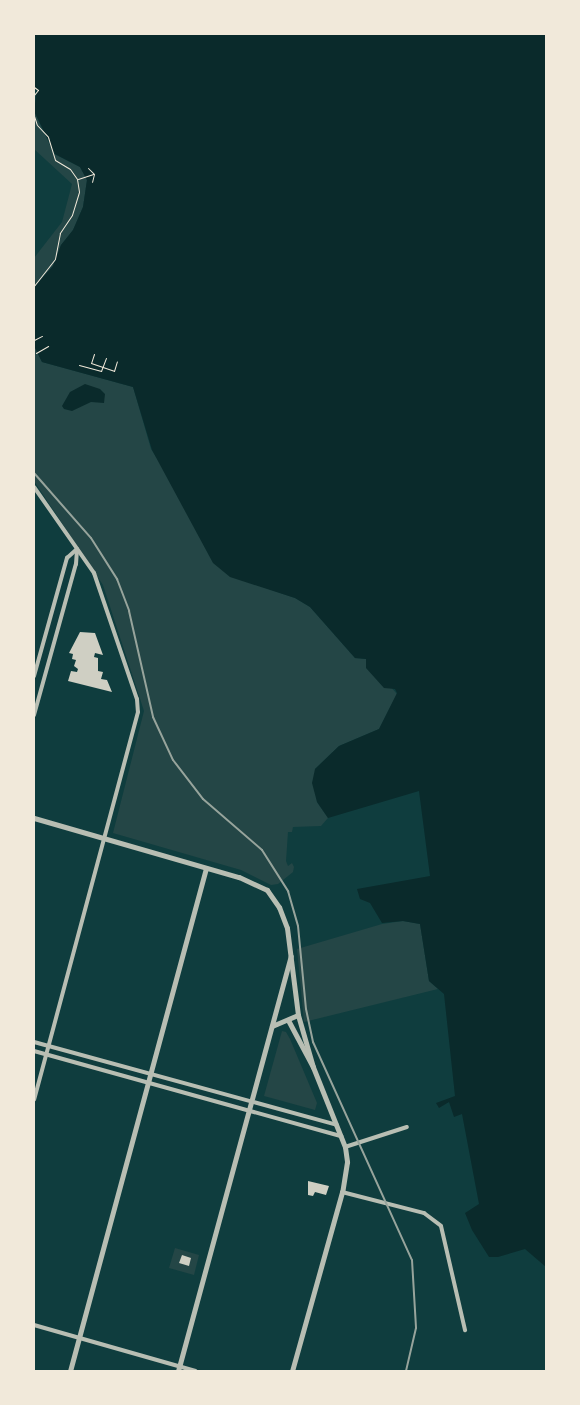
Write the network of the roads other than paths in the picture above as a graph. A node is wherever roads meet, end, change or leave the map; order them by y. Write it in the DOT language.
graph roads {
  1 [pos="34,487"];
  2 [pos="77,549"];
  3 [pos="34,676"];
  4 [pos="34,715"];
  5 [pos="34,818"];
  6 [pos="105,839"];
  7 [pos="206,868"];
  8 [pos="291,956"];
  9 [pos="298,1015"];
  10 [pos="288,1020"];
  11 [pos="272,1026"];
  12 [pos="34,1042"];
  13 [pos="49,1046"];
  14 [pos="34,1051"];
  15 [pos="46,1054"];
  16 [pos="313,1067"];
  17 [pos="150,1074"];
  18 [pos="148,1082"];
  19 [pos="34,1100"];
  20 [pos="251,1102"];
  21 [pos="249,1111"];
  22 [pos="336,1125"];
  23 [pos="407,1127"];
  24 [pos="341,1136"];
  25 [pos="345,1147"];
  26 [pos="342,1192"];
  27 [pos="34,1325"];
  28 [pos="465,1330"];
  29 [pos="80,1338"];
  30 [pos="179,1369"];
  31 [pos="70,1371"];
  32 [pos="196,1371"];
  33 [pos="293,1371"];
  1 -- 2 [label="street"];
  2 -- 3 [label="street"];
  2 -- 4 [label="street"];
  2 -- 6 [label="street"];
  5 -- 6 [label="street"];
  6 -- 7 [label="street"];
  6 -- 13 [label="street"];
  7 -- 8 [label="street"];
  7 -- 17 [label="street"];
  8 -- 9 [label="street"];
  8 -- 11 [label="street"];
  9 -- 10 [label="street"];
  9 -- 16 [label="street"];
  10 -- 11 [label="street"];
  10 -- 16 [label="street"];
  11 -- 20 [label="street"];
  12 -- 13 [label="street"];
  13 -- 15 [label="street"];
  13 -- 17 [label="street"];
  14 -- 15 [label="street"];
  15 -- 18 [label="street"];
  15 -- 19 [label="street"];
  16 -- 22 [label="street"];
  17 -- 18 [label="street"];
  17 -- 20 [label="street"];
  18 -- 21 [label="street"];
  18 -- 29 [label="street"];
  20 -- 21 [label="street"];
  20 -- 22 [label="street"];
  21 -- 24 [label="street"];
  21 -- 30 [label="street"];
  22 -- 24 [label="street"];
  23 -- 25 [label="street"];
  24 -- 25 [label="street"];
  25 -- 26 [label="street"];
  26 -- 28 [label="street"];
  26 -- 33 [label="street"];
  27 -- 29 [label="street"];
  29 -- 30 [label="street"];
  29 -- 31 [label="street"];
  30 -- 32 [label="street"];
}
